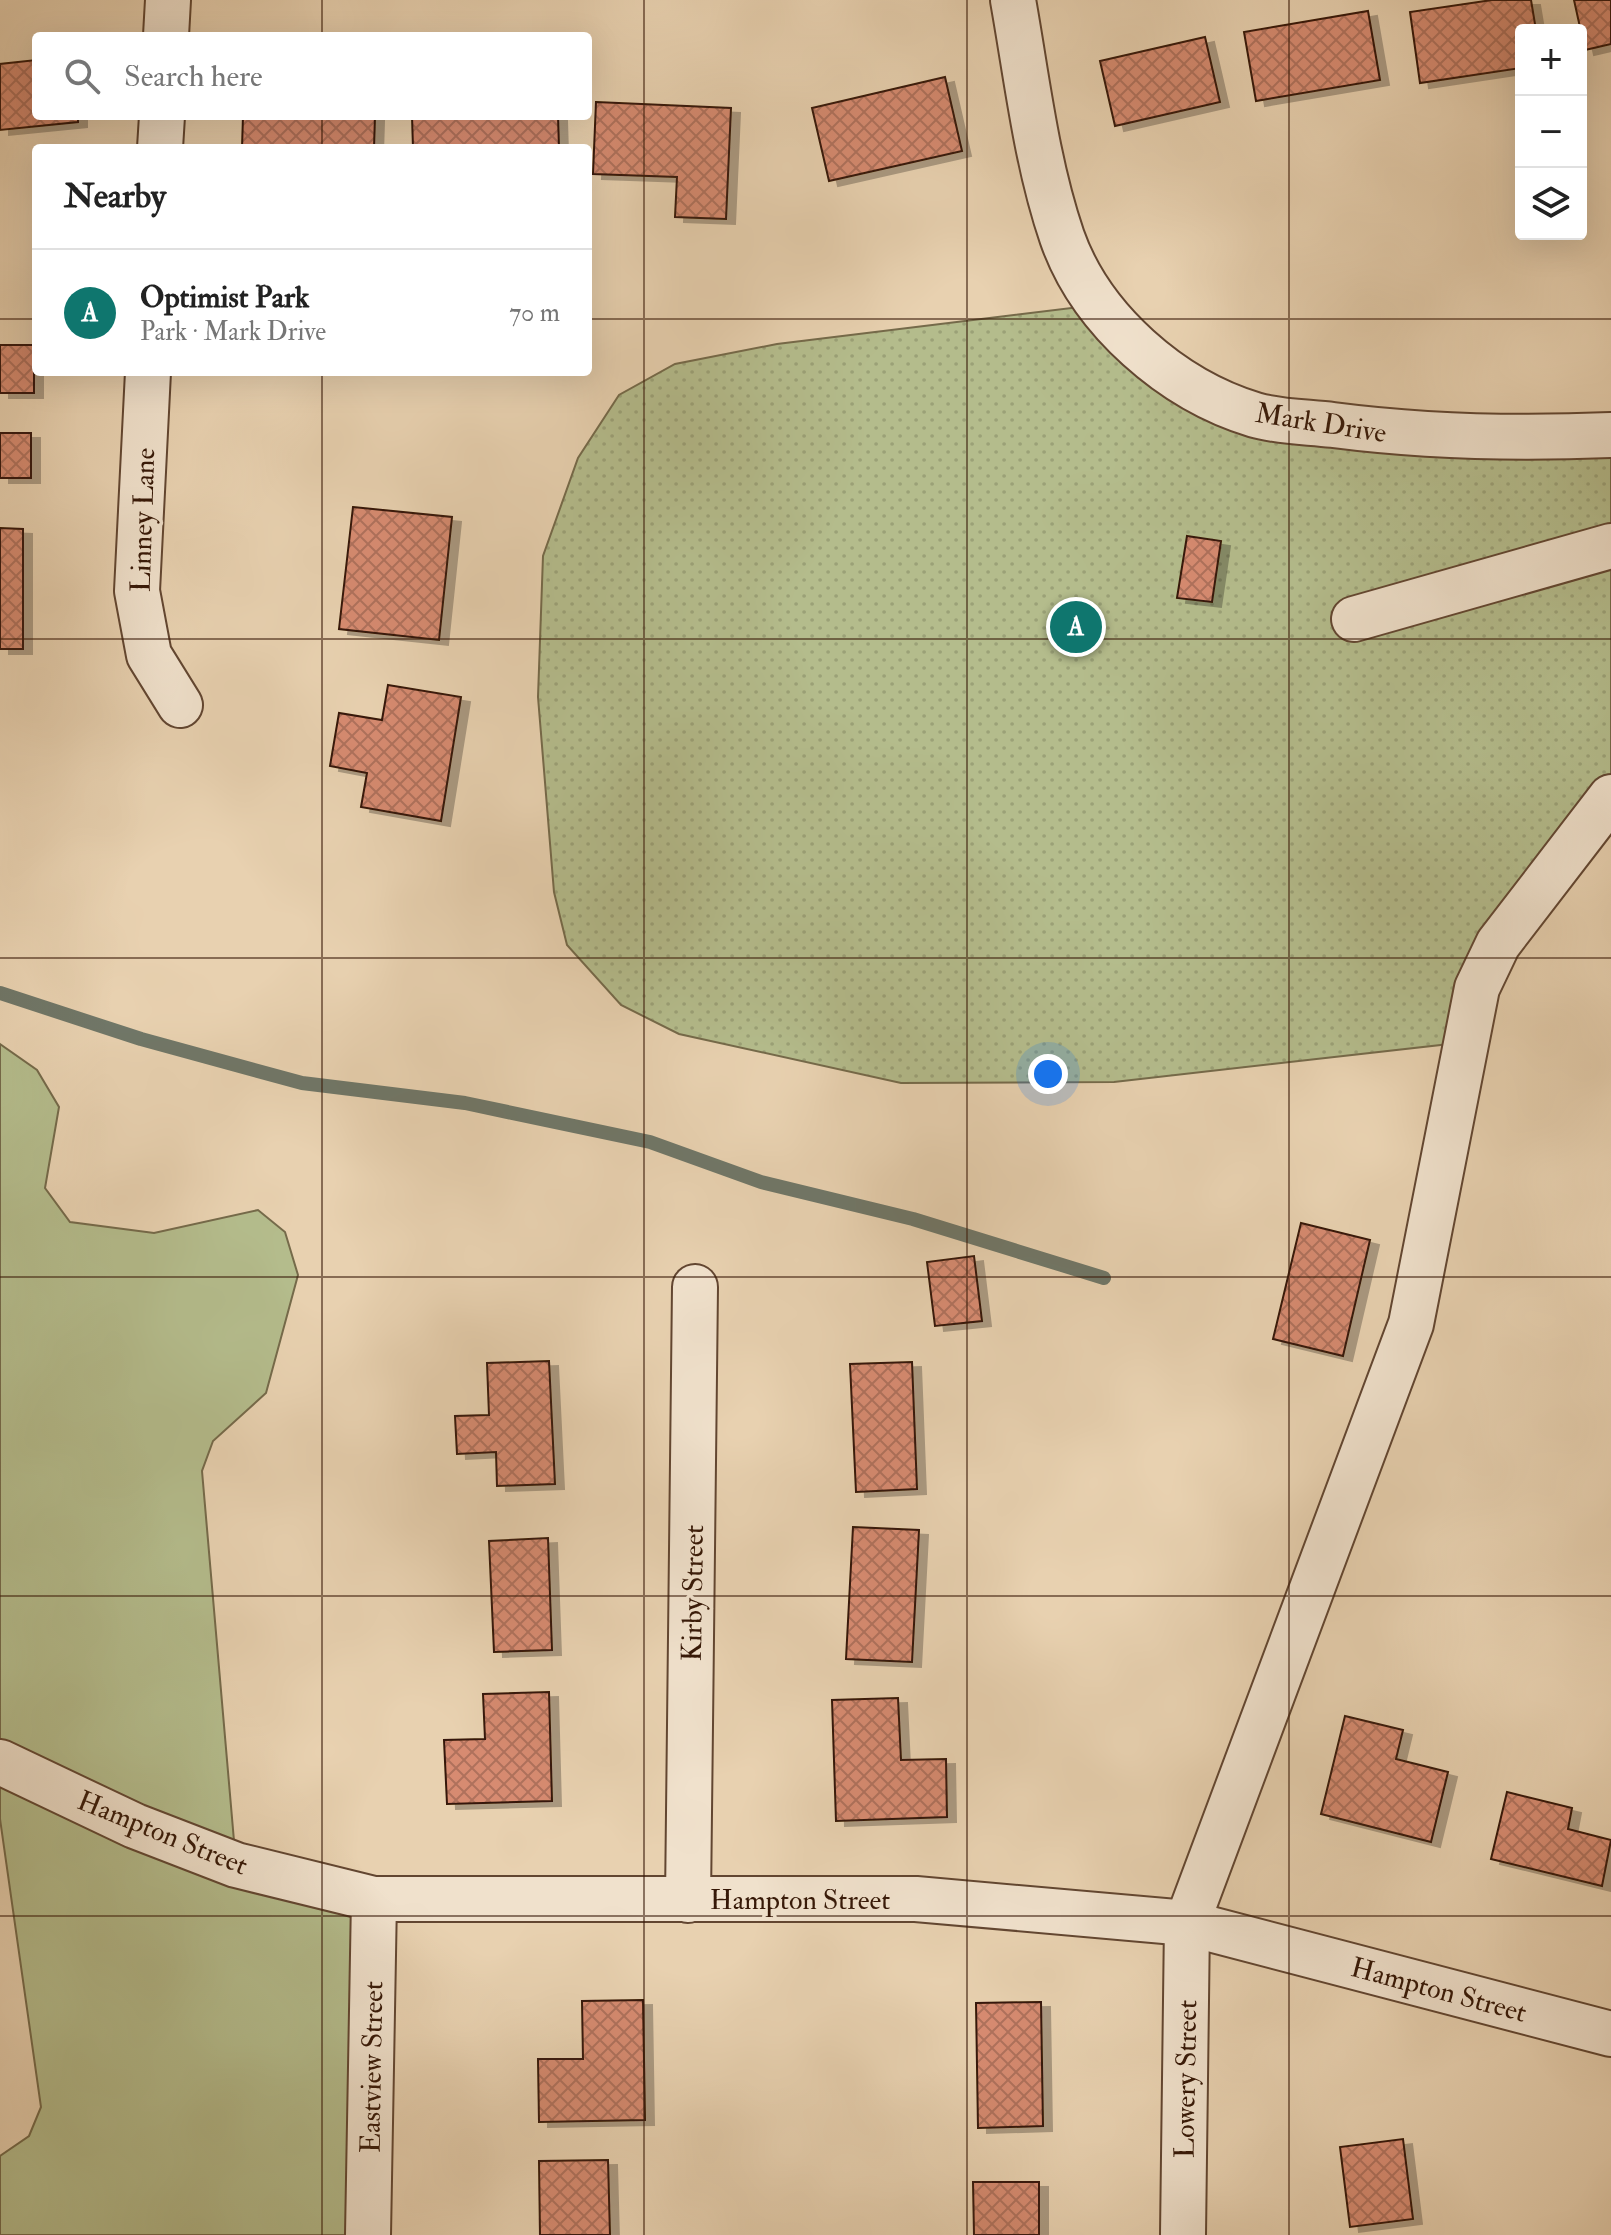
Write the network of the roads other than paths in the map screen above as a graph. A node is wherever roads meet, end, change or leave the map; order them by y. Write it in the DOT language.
graph roads {
  1 [pos="168,0"];
  2 [pos="1013,0"];
  3 [pos="166,32"];
  4 [pos="162,120"];
  5 [pos="160,144"];
  6 [pos="148,376"];
  7 [pos="1611,435"];
  8 [pos="1611,546"];
  9 [pos="1354,619"];
  10 [pos="180,705"];
  11 [pos="1611,797"];
  12 [pos="695,1287"];
  13 [pos="0,1762"];
  14 [pos="374,1899"];
  15 [pos="688,1900"];
  16 [pos="1187,1923"];
  17 [pos="1611,2034"];
  18 [pos="368,2235"];
  19 [pos="1183,2235"];
  1 -- 3 [label="street"];
  2 -- 7 [label="street, Mark Drive"];
  4 -- 5 [label="street"];
  6 -- 10 [label="street, Linney Lane"];
  8 -- 9 [label="street"];
  11 -- 16 [label="street, Lowery Street"];
  12 -- 15 [label="street, Kirby Street"];
  13 -- 14 [label="street, Hampton Street"];
  14 -- 15 [label="street, Hampton Street"];
  14 -- 18 [label="street, Eastview Street"];
  15 -- 16 [label="street, Hampton Street"];
  16 -- 17 [label="street, Hampton Street"];
  16 -- 19 [label="street, Lowery Street"];
}
